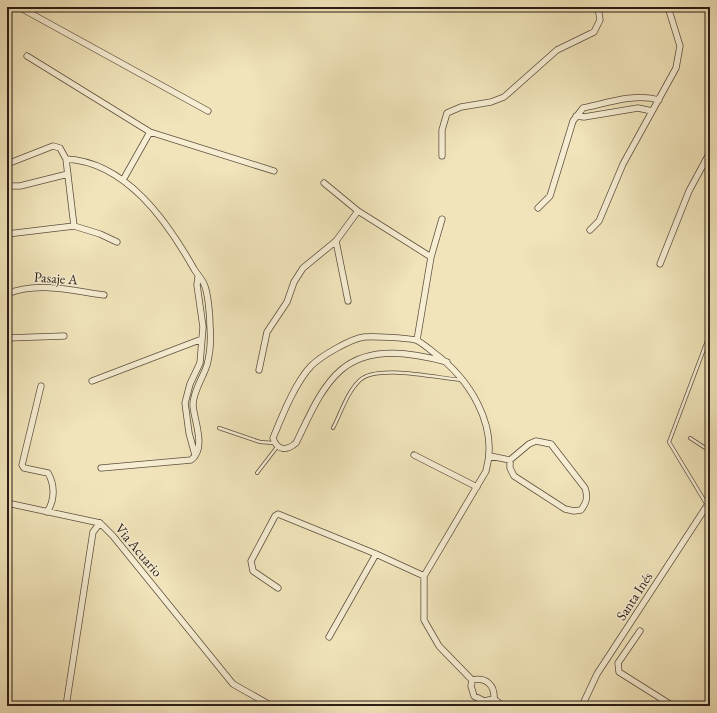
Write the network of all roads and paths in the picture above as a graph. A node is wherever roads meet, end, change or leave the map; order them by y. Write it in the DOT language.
graph roads {
  1 [pos="19,7"];
  2 [pos="598,7"];
  3 [pos="668,7"];
  4 [pos="27,56"];
  5 [pos="659,100"];
  6 [pos="208,111"];
  7 [pos="652,111"];
  8 [pos="576,116"];
  9 [pos="150,132"];
  10 [pos="710,152"];
  11 [pos="442,156"];
  12 [pos="66,159"];
  13 [pos="7,164"];
  14 [pos="274,171"];
  15 [pos="68,174"];
  16 [pos="123,180"];
  17 [pos="324,183"];
  18 [pos="8,185"];
  19 [pos="538,208"];
  20 [pos="358,211"];
  21 [pos="442,219"];
  22 [pos="74,226"];
  23 [pos="590,230"];
  24 [pos="7,234"];
  25 [pos="336,241"];
  26 [pos="117,242"];
  27 [pos="430,257"];
  28 [pos="660,264"];
  29 [pos="198,277"];
  30 [pos="7,294"];
  31 [pos="104,294"];
  32 [pos="348,301"];
  33 [pos="710,333"];
  34 [pos="64,336"];
  35 [pos="7,338"];
  36 [pos="202,339"];
  37 [pos="417,340"];
  38 [pos="446,362"];
  39 [pos="259,370"];
  40 [pos="464,380"];
  41 [pos="92,381"];
  42 [pos="41,386"];
  43 [pos="219,428"];
  44 [pos="333,428"];
  45 [pos="690,438"];
  46 [pos="276,445"];
  47 [pos="710,451"];
  48 [pos="196,455"];
  49 [pos="414,455"];
  50 [pos="490,456"];
  51 [pos="510,460"];
  52 [pos="101,468"];
  53 [pos="257,473"];
  54 [pos="477,487"];
  55 [pos="7,503"];
  56 [pos="709,503"];
  57 [pos="47,512"];
  58 [pos="100,523"];
  59 [pos="376,554"];
  60 [pos="424,576"];
  61 [pos="278,588"];
  62 [pos="640,631"];
  63 [pos="329,638"];
  64 [pos="472,680"];
  65 [pos="494,699"];
  66 [pos="66,706"];
  67 [pos="272,706"];
  68 [pos="503,706"];
  69 [pos="582,706"];
  70 [pos="673,706"];
  1 -- 6 [label="street"];
  2 -- 11 [label="street"];
  3 -- 5 [label="street"];
  4 -- 9 [label="street"];
  5 -- 7 [label="street"];
  5 -- 8 [label="street"];
  7 -- 8 [label="street"];
  7 -- 23 [label="street"];
  8 -- 19 [label="street"];
  9 -- 14 [label="street"];
  9 -- 16 [label="street"];
  10 -- 28 [label="street"];
  12 -- 13 [label="street"];
  12 -- 15 [label="street"];
  12 -- 16 [label="street"];
  15 -- 18 [label="street"];
  15 -- 22 [label="street"];
  16 -- 29 [label="street"];
  17 -- 20 [label="street"];
  20 -- 25 [label="street"];
  20 -- 27 [label="street"];
  21 -- 27 [label="street"];
  22 -- 24 [label="street"];
  22 -- 26 [label="street"];
  25 -- 32 [label="street"];
  25 -- 39 [label="street"];
  27 -- 37 [label="street"];
  29 -- 36 [label="street"];
  29 -- 48 [label="street"];
  30 -- 31 [label="street, Pasaje A"];
  33 -- 56 [label="lane"];
  34 -- 35 [label="street"];
  36 -- 41 [label="street"];
  36 -- 48 [label="street"];
  37 -- 38 [label="street"];
  37 -- 46 [label="street"];
  38 -- 40 [label="street"];
  38 -- 46 [label="street"];
  40 -- 44 [label="lane"];
  40 -- 50 [label="street"];
  42 -- 57 [label="street"];
  43 -- 46 [label="lane"];
  45 -- 47 [label="lane"];
  46 -- 53 [label="lane"];
  48 -- 52 [label="street"];
  49 -- 54 [label="street"];
  50 -- 51 [label="street"];
  50 -- 54 [label="street"];
  51 -- 51 [label="street"];
  54 -- 60 [label="street"];
  55 -- 57 [label="street"];
  56 -- 69 [label="street, Santa Inés"];
  57 -- 58 [label="street"];
  58 -- 66 [label="street, Via Acuario"];
  58 -- 67 [label="street, Via Acuario"];
  59 -- 60 [label="street"];
  59 -- 61 [label="street"];
  59 -- 63 [label="street"];
  60 -- 64 [label="street"];
  62 -- 70 [label="street"];
  64 -- 65 [label="street"];
  64 -- 65 [label="street"];
  65 -- 68 [label="street"];
}
